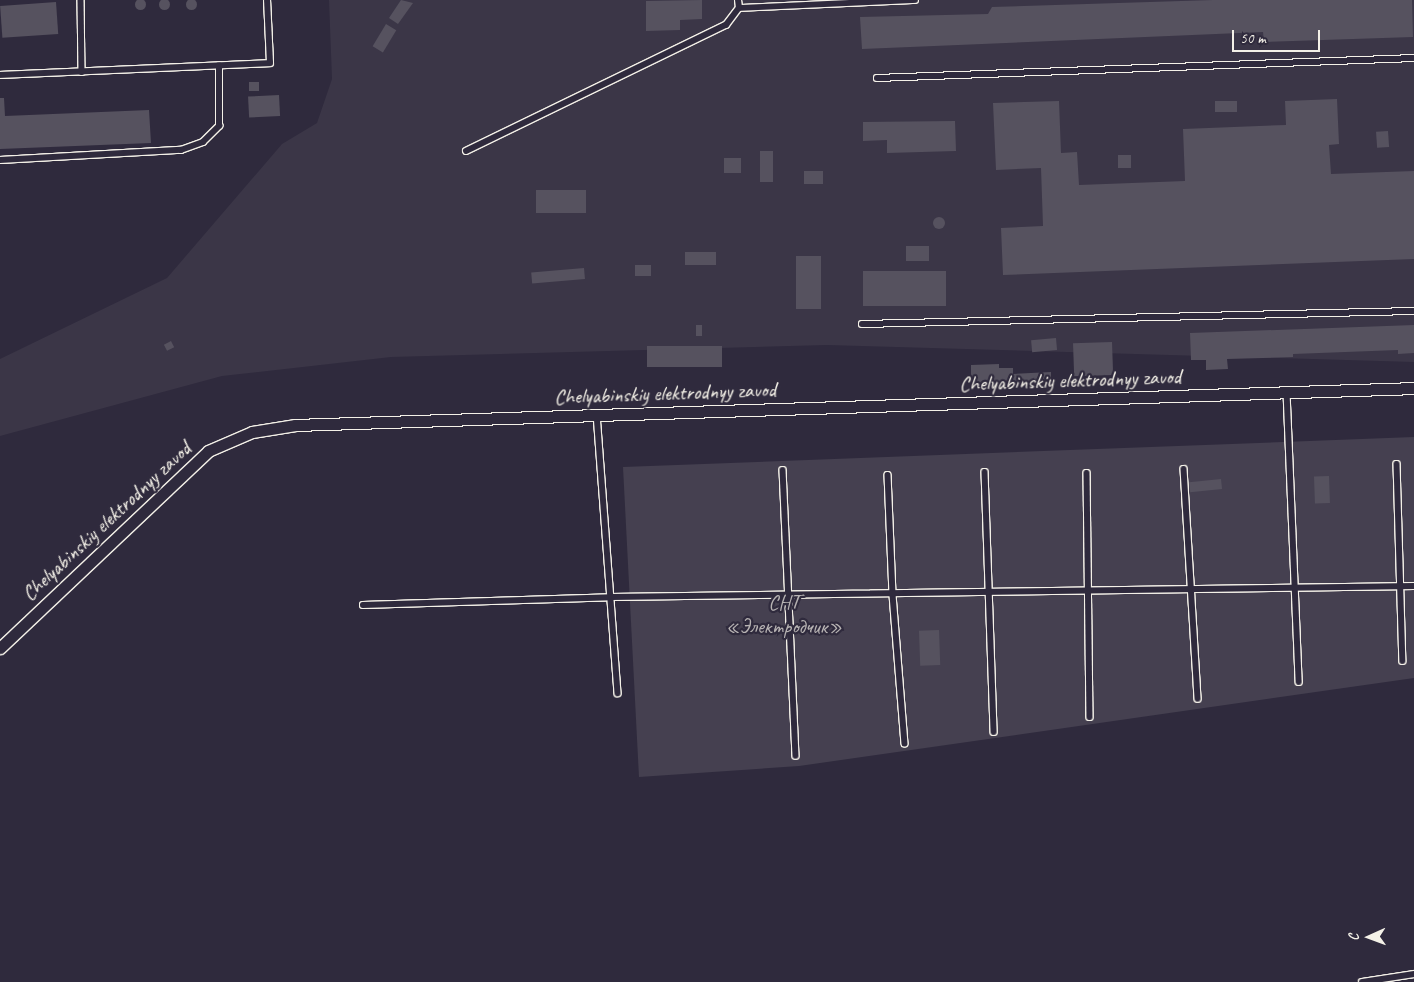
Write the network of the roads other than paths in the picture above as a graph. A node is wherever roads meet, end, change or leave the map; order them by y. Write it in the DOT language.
graph roads {
  1 [pos="80,0"];
  2 [pos="267,0"];
  3 [pos="738,0"];
  4 [pos="915,0"];
  5 [pos="739,8"];
  6 [pos="1414,58"];
  7 [pos="219,66"];
  8 [pos="82,72"];
  9 [pos="0,75"];
  10 [pos="877,78"];
  11 [pos="466,151"];
  12 [pos="0,160"];
  13 [pos="1414,311"];
  14 [pos="862,324"];
  15 [pos="1414,388"];
  16 [pos="1287,392"];
  17 [pos="597,414"];
  18 [pos="1397,464"];
  19 [pos="1184,469"];
  20 [pos="783,470"];
  21 [pos="985,472"];
  22 [pos="1087,473"];
  23 [pos="888,475"];
  24 [pos="1414,586"];
  25 [pos="1403,587"];
  26 [pos="1292,590"];
  27 [pos="988,592"];
  28 [pos="1088,592"];
  29 [pos="1190,592"];
  30 [pos="893,595"];
  31 [pos="789,596"];
  32 [pos="611,597"];
  33 [pos="363,605"];
  34 [pos="2,642"];
  35 [pos="1404,660"];
  36 [pos="1298,682"];
  37 [pos="618,694"];
  38 [pos="1198,699"];
  39 [pos="1090,718"];
  40 [pos="994,732"];
  41 [pos="905,744"];
  42 [pos="796,756"];
  43 [pos="1414,974"];
  44 [pos="1362,982"];
  1 -- 8 [label="lane"];
  2 -- 7 [label="lane"];
  3 -- 5 [label="lane"];
  4 -- 5 [label="lane"];
  5 -- 11 [label="lane"];
  6 -- 10 [label="lane"];
  7 -- 8 [label="lane"];
  7 -- 12 [label="lane"];
  8 -- 9 [label="lane"];
  13 -- 14 [label="lane"];
  15 -- 16 [label="street, Chelyabinskiy elektrodnyy zavod"];
  16 -- 17 [label="street, Chelyabinskiy elektrodnyy zavod"];
  16 -- 26 [label="lane"];
  17 -- 32 [label="lane"];
  17 -- 34 [label="street, Chelyabinskiy elektrodnyy zavod"];
  18 -- 25 [label="lane"];
  19 -- 29 [label="lane"];
  20 -- 31 [label="lane"];
  21 -- 27 [label="lane"];
  22 -- 28 [label="lane"];
  23 -- 30 [label="lane"];
  24 -- 25 [label="lane"];
  25 -- 26 [label="lane"];
  25 -- 35 [label="lane"];
  26 -- 29 [label="lane"];
  26 -- 36 [label="lane"];
  27 -- 28 [label="lane"];
  27 -- 30 [label="lane"];
  27 -- 40 [label="lane"];
  28 -- 29 [label="lane"];
  28 -- 39 [label="lane"];
  29 -- 38 [label="lane"];
  30 -- 31 [label="lane"];
  30 -- 41 [label="lane"];
  31 -- 32 [label="lane"];
  31 -- 42 [label="lane"];
  32 -- 33 [label="lane"];
  32 -- 37 [label="lane"];
  43 -- 44 [label="lane"];
}
